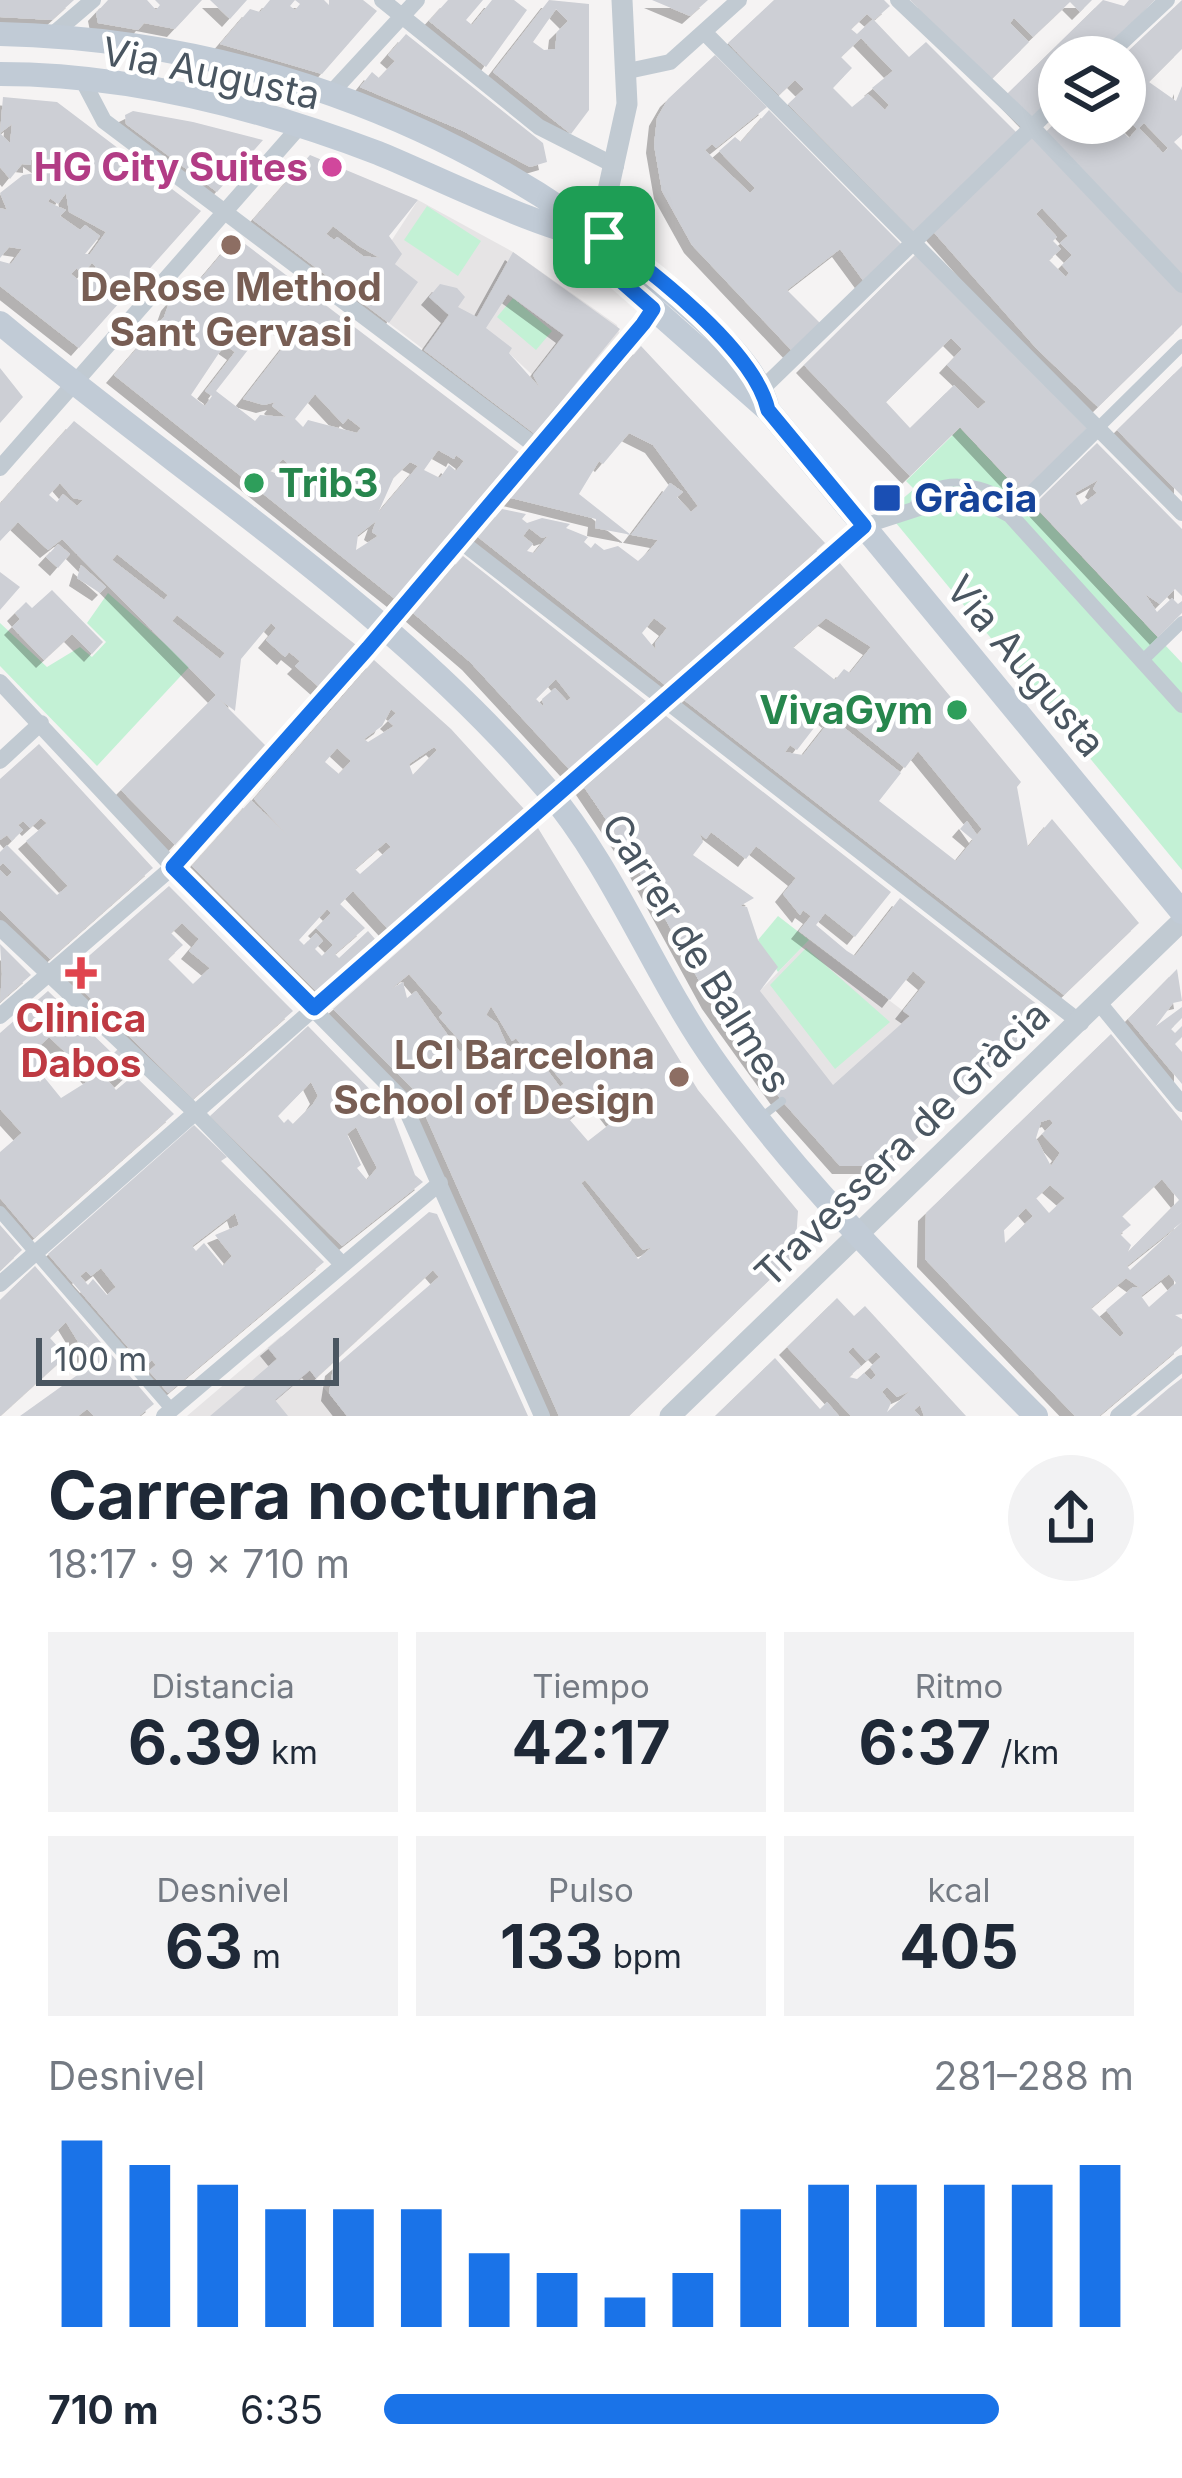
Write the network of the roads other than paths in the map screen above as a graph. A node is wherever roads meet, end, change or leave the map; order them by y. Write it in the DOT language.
graph roads {
  1 [pos="93,0"];
  2 [pos="382,0"];
  3 [pos="417,0"];
  4 [pos="622,0"];
  5 [pos="740,0"];
  6 [pos="898,0"];
  7 [pos="1167,0"];
  8 [pos="402,17"];
  9 [pos="705,33"];
  10 [pos="1,34"];
  11 [pos="52,35"];
  12 [pos="1128,36"];
  13 [pos="628,71"];
  14 [pos="10,72"];
  15 [pos="83,81"];
  16 [pos="331,93"];
  17 [pos="1038,121"];
  18 [pos="300,126"];
  19 [pos="1032,127"];
  20 [pos="616,166"];
  21 [pos="224,213"];
  22 [pos="604,237"];
  23 [pos="913,240"];
  24 [pos="656,279"];
  25 [pos="1182,285"];
  26 [pos="653,309"];
  27 [pos="0,323"];
  28 [pos="1182,344"];
  29 [pos="75,382"];
  30 [pos="765,399"];
  31 [pos="1098,428"];
  32 [pos="536,447"];
  33 [pos="0,468"];
  34 [pos="1010,508"];
  35 [pos="1182,513"];
  36 [pos="864,526"];
  37 [pos="459,540"];
  38 [pos="1182,622"];
  39 [pos="385,629"];
  40 [pos="1142,661"];
  41 [pos="0,682"];
  42 [pos="663,701"];
  43 [pos="1182,705"];
  44 [pos="41,723"];
  45 [pos="0,761"];
  46 [pos="554,798"];
  47 [pos="173,867"];
  48 [pos="1182,911"];
  49 [pos="1182,921"];
  50 [pos="0,928"];
  51 [pos="51,972"];
  52 [pos="1100,1004"];
  53 [pos="314,1008"];
  54 [pos="0,1016"];
  55 [pos="1081,1023"];
  56 [pos="782,1101"];
  57 [pos="1182,1104"];
  58 [pos="195,1112"];
  59 [pos="759,1119"];
  60 [pos="440,1183"];
  61 [pos="0,1212"];
  62 [pos="862,1234"];
  63 [pos="35,1254"];
  64 [pos="343,1265"];
  65 [pos="0,1284"];
  66 [pos="1182,1363"];
  67 [pos="168,1413"];
  68 [pos="542,1416"];
  69 [pos="670,1416"];
  70 [pos="1036,1416"];
  71 [pos="1118,1416"];
  1 -- 11 [label="street"];
  2 -- 8 [label="street"];
  3 -- 8 [label="street"];
  4 -- 13 [label="street"];
  5 -- 9 [label="street"];
  6 -- 19 [label="street"];
  7 -- 12 [label="street"];
  8 -- 16 [label="street"];
  8 -- 20 [label="street"];
  9 -- 13 [label="street"];
  9 -- 23 [label="street"];
  10 -- 11 [label="main road, Via Augusta"];
  10 -- 14 [label="main road"];
  11 -- 14 [label="main road"];
  11 -- 16 [label="main road, Via Augusta"];
  13 -- 20 [label="street"];
  14 -- 15 [label="main road, Via Augusta"];
  15 -- 18 [label="main road, Via Augusta"];
  15 -- 21 [label="street"];
  16 -- 18 [label="main road"];
  16 -- 22 [label="main road, Via Augusta"];
  17 -- 19 [label="street"];
  18 -- 21 [label="street"];
  18 -- 22 [label="main road, Via Augusta"];
  19 -- 23 [label="street"];
  19 -- 25 [label="street"];
  20 -- 22 [label="street"];
  21 -- 29 [label="street"];
  21 -- 32 [label="street"];
  22 -- 24 [label="main road, Via Augusta"];
  22 -- 26 [label="main road, Via Augusta"];
  23 -- 30 [label="street"];
  23 -- 31 [label="street"];
  24 -- 26 [label="street"];
  24 -- 30 [label="main road, Via Augusta"];
  26 -- 30 [label="main road, Via Augusta"];
  26 -- 32 [label="street"];
  27 -- 29 [label="main road, Carrer de Balmes"];
  28 -- 31 [label="street"];
  29 -- 33 [label="street"];
  29 -- 39 [label="main road, Carrer de Balmes"];
  30 -- 36 [label="main road, Via Augusta"];
  31 -- 34 [label="street"];
  31 -- 35 [label="street"];
  32 -- 37 [label="street"];
  34 -- 36 [label="street"];
  34 -- 40 [label="street"];
  36 -- 42 [label="street"];
  36 -- 48 [label="main road, Via Augusta"];
  37 -- 39 [label="street"];
  37 -- 42 [label="street"];
  38 -- 40 [label="street"];
  39 -- 46 [label="main road, Carrer de Balmes"];
  39 -- 47 [label="street"];
  40 -- 43 [label="street"];
  41 -- 44 [label="street"];
  42 -- 46 [label="street"];
  42 -- 55 [label="street"];
  44 -- 45 [label="street"];
  44 -- 47 [label="street"];
  46 -- 53 [label="street"];
  46 -- 59 [label="main road, Carrer de Balmes"];
  47 -- 51 [label="street"];
  47 -- 53 [label="street"];
  49 -- 52 [label="street, Travessera de Gràcia"];
  50 -- 51 [label="street"];
  51 -- 54 [label="street"];
  51 -- 58 [label="street"];
  52 -- 55 [label="street, Travessera de Gràcia"];
  52 -- 57 [label="street"];
  53 -- 58 [label="street"];
  53 -- 60 [label="street"];
  55 -- 62 [label="street, Travessera de Gràcia"];
  56 -- 59 [label="lane"];
  58 -- 63 [label="street"];
  58 -- 64 [label="street"];
  59 -- 62 [label="main road, Carrer de Balmes"];
  60 -- 64 [label="street"];
  60 -- 68 [label="street"];
  61 -- 63 [label="street"];
  62 -- 69 [label="street, Travessera de Gràcia"];
  62 -- 70 [label="main road, Carrer de Balmes"];
  63 -- 65 [label="street"];
  63 -- 67 [label="street"];
  64 -- 67 [label="street"];
  66 -- 71 [label="street"];
}
